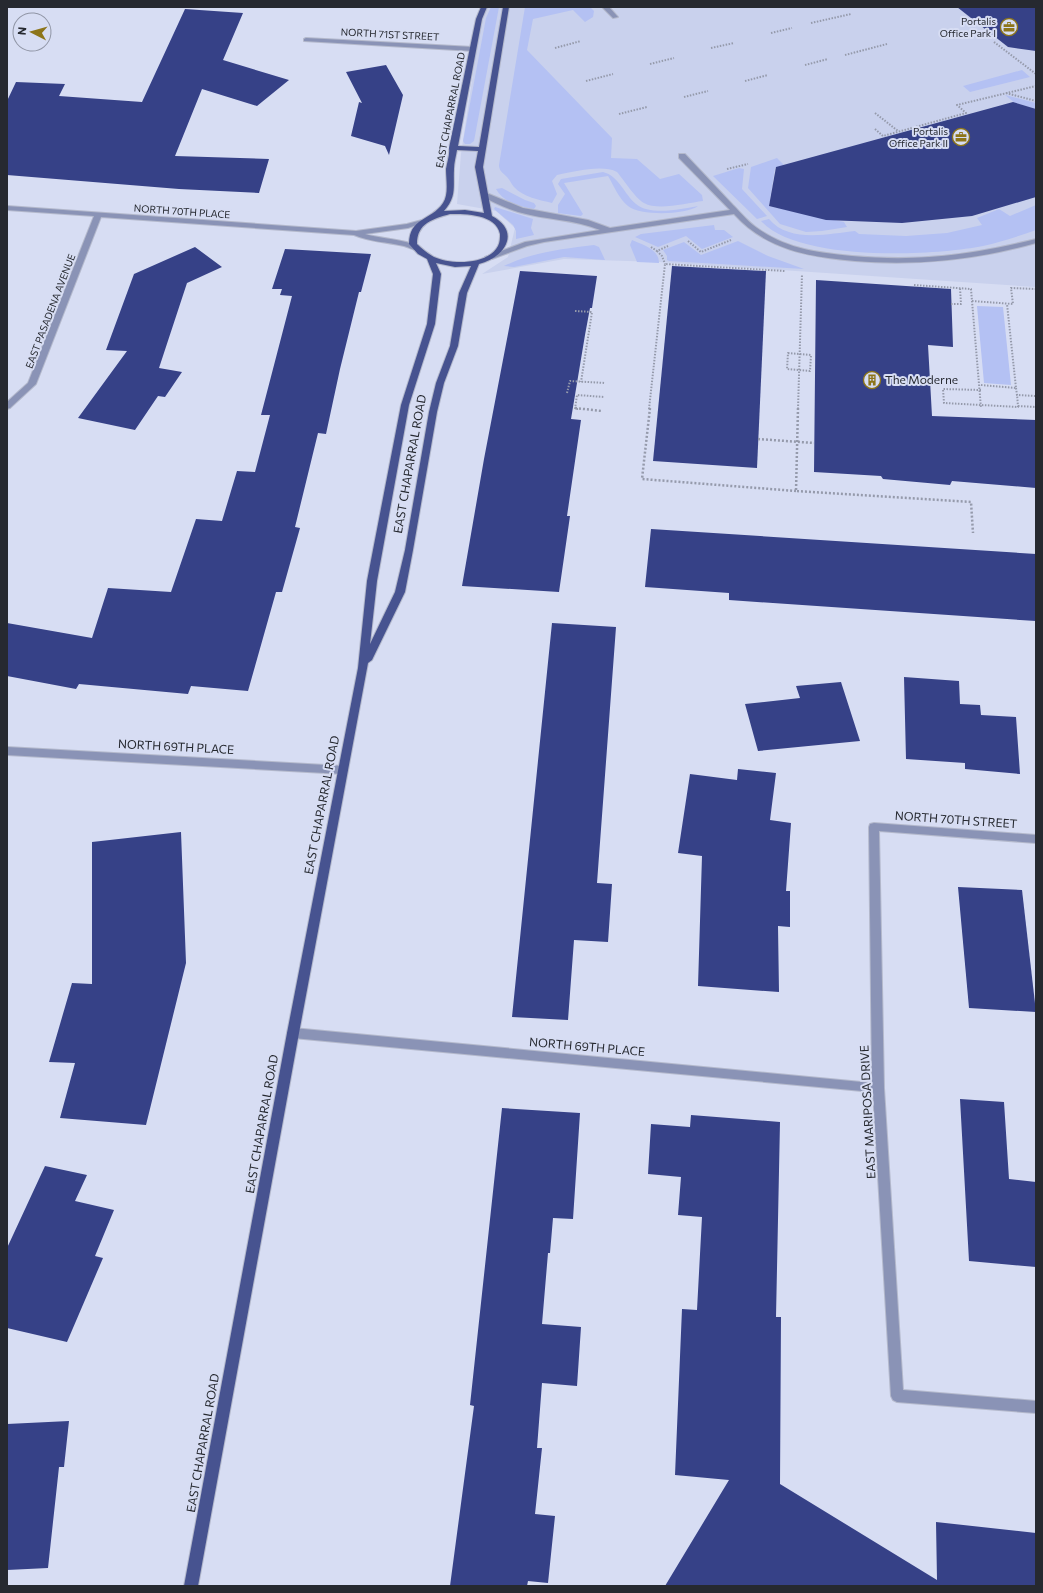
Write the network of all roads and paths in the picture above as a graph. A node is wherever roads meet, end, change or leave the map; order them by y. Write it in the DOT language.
graph roads {
  1 [pos="484,7"];
  2 [pos="506,7"];
  3 [pos="605,7"];
  4 [pos="851,14"];
  5 [pos="615,17"];
  6 [pos="811,23"];
  7 [pos="792,28"];
  8 [pos="772,33"];
  9 [pos="306,40"];
  10 [pos="582,41"];
  11 [pos="994,42"];
  12 [pos="734,43"];
  13 [pos="887,44"];
  14 [pos="555,48"];
  15 [pos="710,48"];
  16 [pos="474,49"];
  17 [pos="845,54"];
  18 [pos="674,58"];
  19 [pos="828,59"];
  20 [pos="650,64"];
  21 [pos="805,65"];
  22 [pos="613,74"];
  23 [pos="1036,74"];
  24 [pos="768,75"];
  25 [pos="586,81"];
  26 [pos="745,81"];
  27 [pos="1036,86"];
  28 [pos="708,91"];
  29 [pos="1006,92"];
  30 [pos="684,97"];
  31 [pos="1036,101"];
  32 [pos="646,107"];
  33 [pos="876,113"];
  34 [pos="619,114"];
  35 [pos="875,129"];
  36 [pos="898,132"];
  37 [pos="453,148"];
  38 [pos="482,149"];
  39 [pos="682,156"];
  40 [pos="748,164"];
  41 [pos="720,171"];
  42 [pos="484,194"];
  43 [pos="7,208"];
  44 [pos="736,212"];
  45 [pos="98,215"];
  46 [pos="437,215"];
  47 [pos="489,218"];
  48 [pos="422,222"];
  49 [pos="608,230"];
  50 [pos="356,233"];
  51 [pos="737,237"];
  52 [pos="685,238"];
  53 [pos="1036,241"];
  54 [pos="646,244"];
  55 [pos="671,244"];
  56 [pos="416,248"];
  57 [pos="657,251"];
  58 [pos="489,257"];
  59 [pos="431,259"];
  60 [pos="476,262"];
  61 [pos="665,264"];
  62 [pos="787,271"];
  63 [pos="802,272"];
  64 [pos="912,284"];
  65 [pos="960,288"];
  66 [pos="1036,289"];
  67 [pos="972,301"];
  68 [pos="951,304"];
  69 [pos="1007,304"];
  70 [pos="576,311"];
  71 [pos="800,354"];
  72 [pos="800,370"];
  73 [pos="581,382"];
  74 [pos="605,384"];
  75 [pos="981,386"];
  76 [pos="1016,388"];
  77 [pos="980,390"];
  78 [pos="567,393"];
  79 [pos="1017,394"];
  80 [pos="1036,396"];
  81 [pos="604,397"];
  82 [pos="7,406"];
  83 [pos="1018,406"];
  84 [pos="981,407"];
  85 [pos="1036,407"];
  86 [pos="602,411"];
  87 [pos="758,439"];
  88 [pos="798,442"];
  89 [pos="814,443"];
  90 [pos="796,491"];
  91 [pos="973,533"];
  92 [pos="364,668"];
  93 [pos="7,751"];
  94 [pos="343,770"];
  95 [pos="874,827"];
  96 [pos="1036,839"];
  97 [pos="293,1033"];
  98 [pos="878,1088"];
  99 [pos="1036,1407"];
  100 [pos="191,1586"];
  1 -- 16 [label="main road, EAST CHAPARRAL ROAD"];
  2 -- 38 [label="main road"];
  3 -- 5 [label="street"];
  4 -- 6 [label="path"];
  7 -- 8 [label="path"];
  9 -- 16 [label="street, NORTH 71ST STREET"];
  10 -- 14 [label="path"];
  11 -- 23 [label="path"];
  12 -- 15 [label="path"];
  13 -- 17 [label="path"];
  16 -- 37 [label="main road, EAST CHAPARRAL ROAD"];
  18 -- 20 [label="path"];
  19 -- 21 [label="path"];
  22 -- 25 [label="path"];
  24 -- 26 [label="path"];
  27 -- 29 [label="path"];
  28 -- 30 [label="path"];
  29 -- 31 [label="path"];
  29 -- 36 [label="path"];
  32 -- 34 [label="path"];
  33 -- 36 [label="path"];
  35 -- 36 [label="path"];
  37 -- 38 [label="main road"];
  37 -- 46 [label="main road, EAST CHAPARRAL ROAD"];
  38 -- 42 [label="main road"];
  39 -- 44 [label="street"];
  40 -- 41 [label="path"];
  42 -- 47 [label="main road"];
  42 -- 49 [label="street"];
  43 -- 45 [label="street, NORTH 70TH PLACE"];
  44 -- 49 [label="street"];
  44 -- 53 [label="street"];
  45 -- 50 [label="street, NORTH 70TH PLACE"];
  45 -- 82 [label="street, EAST PASADENA AVENUE"];
  46 -- 47 [label="main road"];
  46 -- 48 [label="main road"];
  47 -- 58 [label="main road"];
  48 -- 50 [label="street, NORTH 70TH PLACE"];
  48 -- 56 [label="main road"];
  49 -- 58 [label="street"];
  50 -- 56 [label="street, NORTH 70TH PLACE"];
  51 -- 52 [label="path"];
  54 -- 57 [label="path"];
  55 -- 57 [label="path"];
  56 -- 59 [label="main road"];
  57 -- 61 [label="path"];
  58 -- 60 [label="main road"];
  59 -- 60 [label="main road"];
  59 -- 92 [label="main road, EAST CHAPARRAL ROAD"];
  60 -- 92 [label="main road, EAST CHAPARRAL ROAD"];
  61 -- 62 [label="path"];
  61 -- 90 [label="path"];
  63 -- 71 [label="path"];
  64 -- 65 [label="path"];
  65 -- 67 [label="path"];
  65 -- 68 [label="path"];
  66 -- 69 [label="path"];
  67 -- 69 [label="path"];
  67 -- 75 [label="path"];
  69 -- 76 [label="path"];
  70 -- 73 [label="path"];
  71 -- 72 [label="path"];
  71 -- 72 [label="path"];
  71 -- 72 [label="path"];
  72 -- 88 [label="path"];
  73 -- 74 [label="path"];
  73 -- 78 [label="path"];
  75 -- 76 [label="path"];
  75 -- 77 [label="path"];
  76 -- 79 [label="path"];
  77 -- 84 [label="path"];
  77 -- 84 [label="path"];
  79 -- 80 [label="path"];
  79 -- 83 [label="path"];
  81 -- 86 [label="path"];
  83 -- 84 [label="path"];
  83 -- 85 [label="path"];
  87 -- 88 [label="path"];
  88 -- 89 [label="path"];
  88 -- 90 [label="path"];
  90 -- 91 [label="path"];
  92 -- 94 [label="main road, EAST CHAPARRAL ROAD"];
  93 -- 94 [label="street, NORTH 69TH PLACE"];
  94 -- 97 [label="main road, EAST CHAPARRAL ROAD"];
  95 -- 96 [label="street, NORTH 70TH STREET"];
  95 -- 98 [label="street, EAST MARIPOSA DRIVE"];
  97 -- 98 [label="street, NORTH 69TH PLACE"];
  97 -- 100 [label="main road, EAST CHAPARRAL ROAD"];
  98 -- 99 [label="street, EAST MARIPOSA DRIVE"];
}
